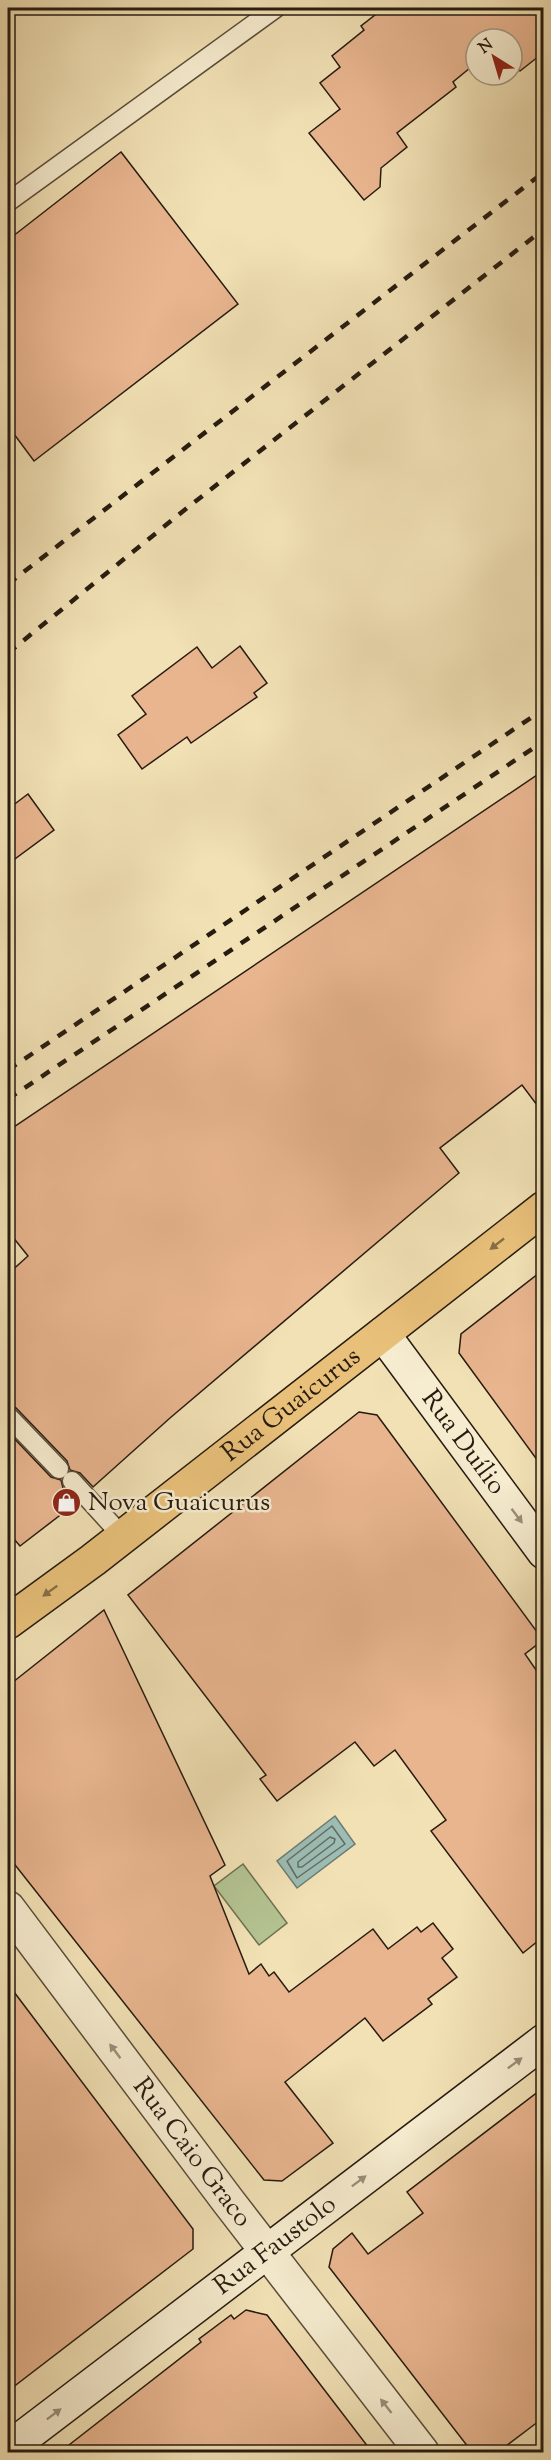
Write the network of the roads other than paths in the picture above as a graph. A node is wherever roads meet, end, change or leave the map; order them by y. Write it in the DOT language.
graph roads {
  1 [pos="276,8"];
  2 [pos="8,202"];
  3 [pos="543,1208"];
  4 [pos="382,1334"];
  5 [pos="8,1416"];
  6 [pos="123,1537"];
  7 [pos="543,1551"];
  8 [pos="8,1622"];
  9 [pos="8,1908"];
  10 [pos="543,2041"];
  11 [pos="267,2252"];
  12 [pos="8,2449"];
  13 [pos="422,2452"];
  1 -- 2 [label="lane"];
  3 -- 4 [label="main road, Rua Guaicurus, one-way"];
  4 -- 6 [label="main road, Rua Guaicurus"];
  4 -- 7 [label="street, Rua Duílio, one-way"];
  5 -- 6 [label="lane"];
  6 -- 8 [label="main road, Rua Guaicurus, one-way"];
  11 -- 9 [label="street, Rua Caio Graco, one-way"];
  11 -- 10 [label="street, Rua Faustolo, one-way"];
  12 -- 11 [label="street, Rua Faustolo, one-way"];
  13 -- 11 [label="street, Rua Caio Graco, one-way"];
}
